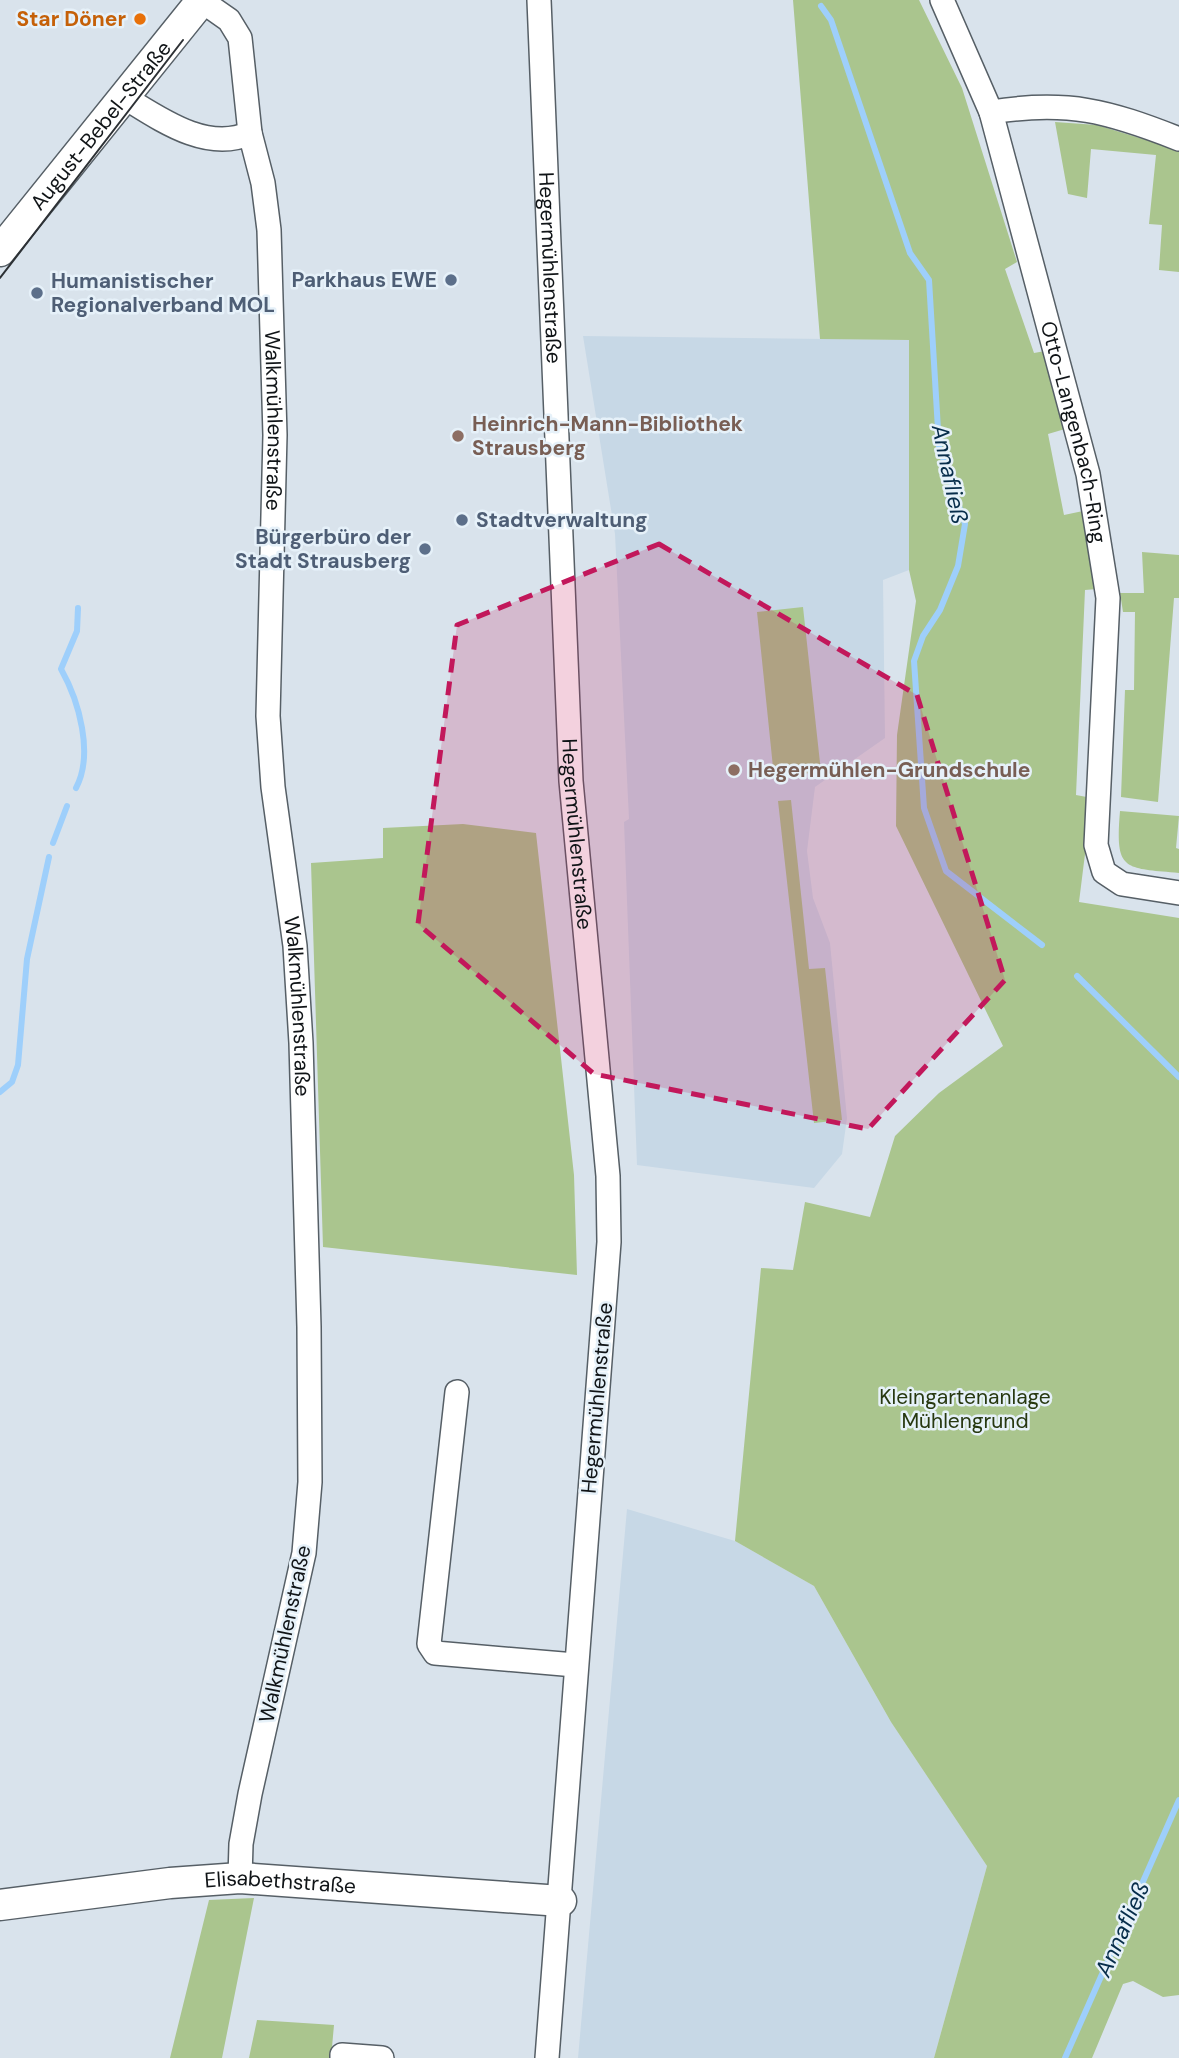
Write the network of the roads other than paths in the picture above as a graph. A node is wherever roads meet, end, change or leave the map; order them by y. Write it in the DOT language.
graph roads {
  1 [pos="202,0"];
  2 [pos="539,0"];
  3 [pos="942,0"];
  4 [pos="124,97"];
  5 [pos="991,112"];
  6 [pos="250,133"];
  7 [pos="1179,139"];
  8 [pos="0,251"];
  9 [pos="1179,893"];
  10 [pos="457,1392"];
  11 [pos="575,1665"];
  12 [pos="240,1878"];
  13 [pos="561,1900"];
  14 [pos="0,1905"];
  15 [pos="342,2058"];
  16 [pos="382,2058"];
  17 [pos="547,2058"];
  1 -- 4 [label="street, August-Bebel-Straße"];
  1 -- 6 [label="street, Walkmühlenstraße"];
  2 -- 11 [label="street, Hegermühlenstraße"];
  3 -- 5 [label="street, Otto-Langenbach-Ring"];
  4 -- 6 [label="street"];
  4 -- 8 [label="street, August-Bebel-Straße"];
  5 -- 7 [label="street"];
  5 -- 9 [label="street, Otto-Langenbach-Ring"];
  6 -- 12 [label="street, Walkmühlenstraße"];
  10 -- 11 [label="street"];
  11 -- 13 [label="street, Hegermühlenstraße"];
  12 -- 13 [label="street, Elisabethstraße"];
  12 -- 14 [label="street, Elisabethstraße"];
  13 -- 17 [label="street, Hegermühlenstraße"];
  15 -- 16 [label="street"];
}
